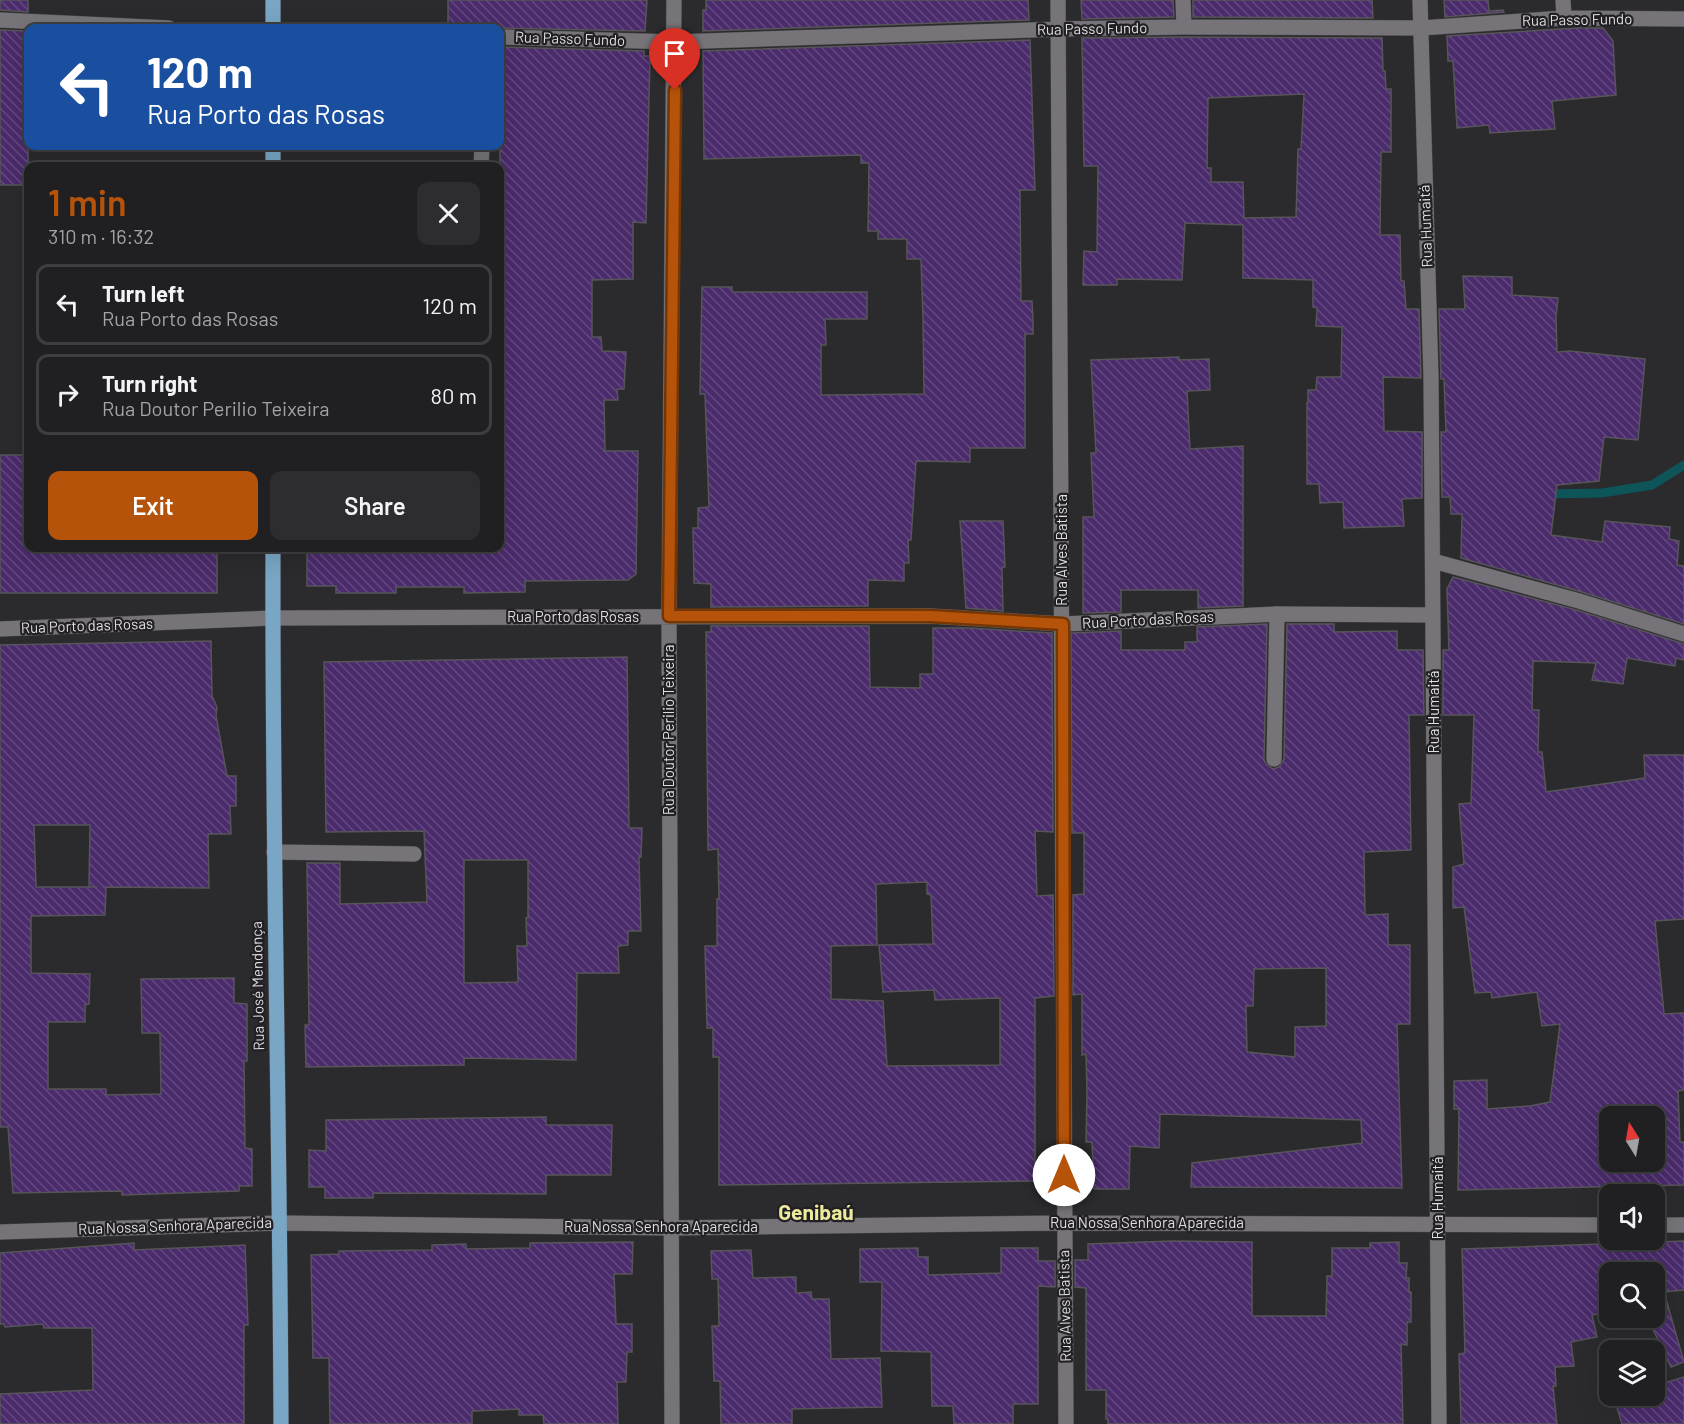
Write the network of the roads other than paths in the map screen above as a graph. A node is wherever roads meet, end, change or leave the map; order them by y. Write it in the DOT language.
graph roads {
  1 [pos="273,0"];
  2 [pos="674,0"];
  3 [pos="1058,0"];
  4 [pos="1184,0"];
  5 [pos="1420,0"];
  6 [pos="1563,0"];
  7 [pos="1564,18"];
  8 [pos="1684,19"];
  9 [pos="0,20"];
  10 [pos="84,24"];
  11 [pos="273,24"];
  12 [pos="1184,27"];
  13 [pos="1421,28"];
  14 [pos="1059,29"];
  15 [pos="504,37"];
  16 [pos="675,42"];
  17 [pos="273,552"];
  18 [pos="1433,561"];
  19 [pos="1277,614"];
  20 [pos="1433,615"];
  21 [pos="669,616"];
  22 [pos="272,618"];
  23 [pos="1063,624"];
  24 [pos="0,629"];
  25 [pos="1684,634"];
  26 [pos="1274,759"];
  27 [pos="274,852"];
  28 [pos="414,854"];
  29 [pos="280,1223"];
  30 [pos="1064,1223"];
  31 [pos="1438,1224"];
  32 [pos="1599,1225"];
  33 [pos="1665,1225"];
  34 [pos="1684,1225"];
  35 [pos="672,1228"];
  36 [pos="0,1232"];
  37 [pos="281,1424"];
  38 [pos="672,1424"];
  39 [pos="1066,1424"];
  40 [pos="1439,1424"];
  1 -- 11 [label="main road"];
  2 -- 16 [label="street, Rua Doutor Perilio Teixeira"];
  3 -- 14 [label="street, Rua Alves Batista"];
  4 -- 12 [label="street"];
  5 -- 13 [label="street, Rua Humaitá"];
  6 -- 7 [label="street"];
  7 -- 8 [label="street, Rua Passo Fundo"];
  7 -- 13 [label="street, Rua Passo Fundo"];
  9 -- 10 [label="street"];
  12 -- 13 [label="street, Rua Passo Fundo"];
  12 -- 14 [label="street, Rua Passo Fundo"];
  13 -- 18 [label="street, Rua Humaitá"];
  14 -- 16 [label="street, Rua Passo Fundo"];
  14 -- 23 [label="street, Rua Alves Batista"];
  15 -- 16 [label="street, Rua Passo Fundo"];
  16 -- 21 [label="street, Rua Doutor Perilio Teixeira"];
  17 -- 22 [label="main road, Rua José Mendonça"];
  18 -- 20 [label="street, Rua Humaitá"];
  18 -- 25 [label="street"];
  19 -- 20 [label="street, Rua Porto das Rosas"];
  19 -- 23 [label="street, Rua Porto das Rosas"];
  19 -- 26 [label="street"];
  20 -- 31 [label="street, Rua Humaitá"];
  21 -- 22 [label="street, Rua Porto das Rosas"];
  21 -- 23 [label="street, Rua Porto das Rosas"];
  21 -- 35 [label="street, Rua Doutor Perilio Teixeira"];
  22 -- 24 [label="street, Rua Porto das Rosas"];
  22 -- 27 [label="main road, Rua José Mendonça"];
  23 -- 30 [label="street, Rua Alves Batista"];
  27 -- 28 [label="street"];
  27 -- 29 [label="main road, Rua José Mendonça"];
  29 -- 35 [label="street, Rua Nossa Senhora Aparecida"];
  29 -- 36 [label="street, Rua Nossa Senhora Aparecida"];
  29 -- 37 [label="main road, Rua José Mendonça"];
  30 -- 31 [label="street, Rua Nossa Senhora Aparecida"];
  30 -- 35 [label="street, Rua Nossa Senhora Aparecida"];
  30 -- 39 [label="street, Rua Alves Batista"];
  31 -- 32 [label="street, Rua Nossa Senhora Aparecida"];
  31 -- 40 [label="street, Rua Humaitá"];
  33 -- 34 [label="street"];
  35 -- 38 [label="street, Rua Doutor Perilio Teixeira"];
}
